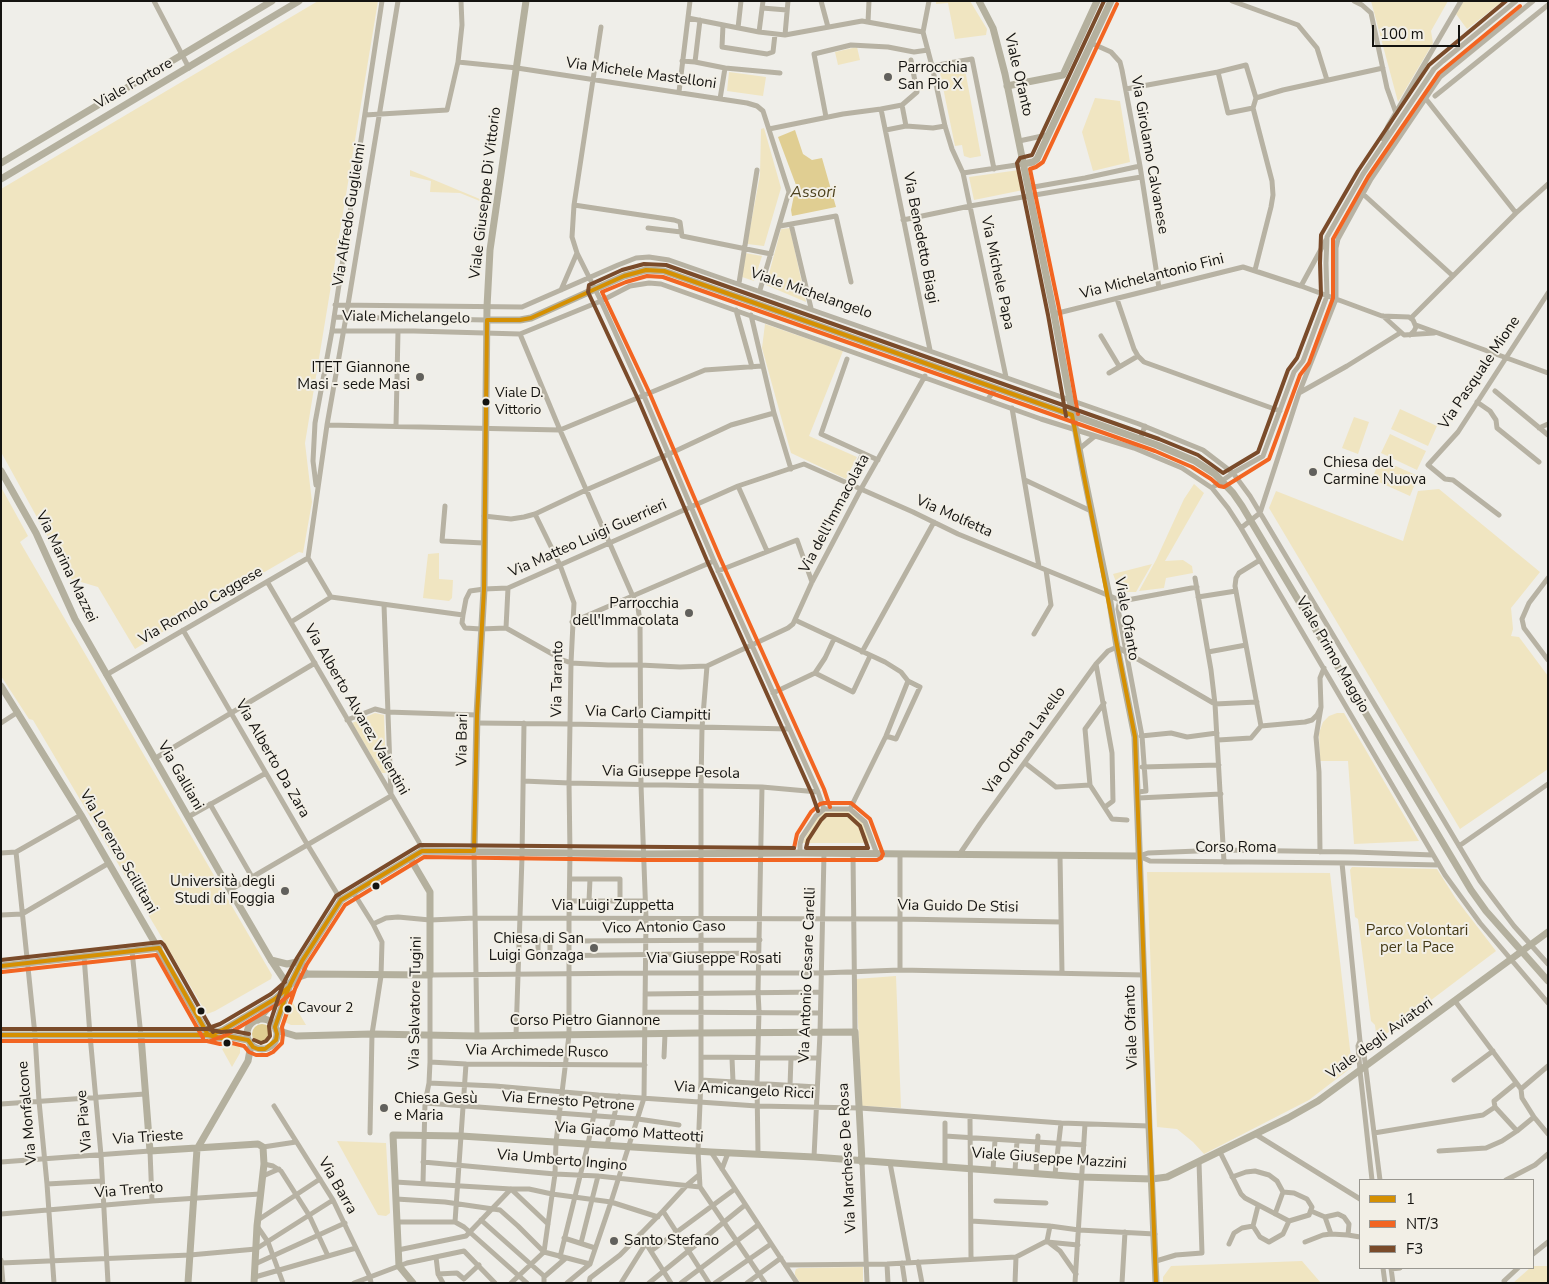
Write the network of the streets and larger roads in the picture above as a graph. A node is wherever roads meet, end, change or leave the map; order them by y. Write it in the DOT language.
graph roads {
  1 [pos="154,1"];
  2 [pos="273,1"];
  3 [pos="299,1"];
  4 [pos="382,1"];
  5 [pos="398,1"];
  6 [pos="460,1"];
  7 [pos="526,1"];
  8 [pos="690,1"];
  9 [pos="741,1"];
  10 [pos="788,1"];
  11 [pos="821,1"];
  12 [pos="869,1"];
  13 [pos="929,1"];
  14 [pos="979,1"];
  15 [pos="1096,1"];
  16 [pos="1110,1"];
  17 [pos="1232,1"];
  18 [pos="1354,1"];
  19 [pos="1461,1"];
  20 [pos="1516,1"];
  21 [pos="1533,1"];
  22 [pos="762,4"];
  23 [pos="1548,5"];
  24 [pos="787,10"];
  25 [pos="279,13"];
  26 [pos="688,18"];
  27 [pos="700,20"];
  28 [pos="868,22"];
  29 [pos="723,24"];
  30 [pos="601,27"];
  31 [pos="828,27"];
  32 [pos="738,28"];
  33 [pos="759,32"];
  34 [pos="923,32"];
  35 [pos="775,34"];
  36 [pos="785,35"];
  37 [pos="1090,43"];
  38 [pos="928,50"];
  39 [pos="182,56"];
  40 [pos="910,60"];
  41 [pos="682,61"];
  42 [pos="458,62"];
  43 [pos="695,62"];
  44 [pos="932,66"];
  45 [pos="189,68"];
  46 [pos="517,68"];
  47 [pos="725,68"];
  48 [pos="1383,68"];
  49 [pos="1218,72"];
  50 [pos="780,73"];
  51 [pos="1063,75"];
  52 [pos="1074,79"];
  53 [pos="594,80"];
  54 [pos="1327,80"];
  55 [pos="1007,86"];
  56 [pos="1126,89"];
  57 [pos="679,92"];
  58 [pos="1435,96"];
  59 [pos="1256,98"];
  60 [pos="720,99"];
  61 [pos="1426,99"];
  62 [pos="902,105"];
  63 [pos="1253,108"];
  64 [pos="881,109"];
  65 [pos="380,113"];
  66 [pos="1396,113"];
  67 [pos="365,115"];
  68 [pos="826,117"];
  69 [pos="906,126"];
  70 [pos="945,126"];
  71 [pos="769,129"];
  72 [pos="886,130"];
  73 [pos="1047,135"];
  74 [pos="1019,141"];
  75 [pos="1378,151"];
  76 [pos="1,163"];
  77 [pos="1023,164"];
  78 [pos="1140,166"];
  79 [pos="994,169"];
  80 [pos="757,170"];
  81 [pos="963,173"];
  82 [pos="1141,177"];
  83 [pos="1,179"];
  84 [pos="1548,184"];
  85 [pos="1028,188"];
  86 [pos="1363,194"];
  87 [pos="1029,196"];
  88 [pos="574,205"];
  89 [pos="970,206"];
  90 [pos="1516,213"];
  91 [pos="903,220"];
  92 [pos="791,224"];
  93 [pos="780,226"];
  94 [pos="648,228"];
  95 [pos="681,232"];
  96 [pos="1327,238"];
  97 [pos="744,248"];
  98 [pos="577,253"];
  99 [pos="771,254"];
  100 [pos="674,261"];
  101 [pos="1255,270"];
  102 [pos="667,272"];
  103 [pos="1454,276"];
  104 [pos="589,278"];
  105 [pos="851,282"];
  106 [pos="740,283"];
  107 [pos="1301,286"];
  108 [pos="1159,288"];
  109 [pos="594,289"];
  110 [pos="561,290"];
  111 [pos="760,290"];
  112 [pos="1548,293"];
  113 [pos="1327,296"];
  114 [pos="1117,299"];
  115 [pos="1336,299"];
  116 [pos="600,301"];
  117 [pos="335,304"];
  118 [pos="348,304"];
  119 [pos="487,307"];
  120 [pos="810,308"];
  121 [pos="736,310"];
  122 [pos="1054,314"];
  123 [pos="751,315"];
  124 [pos="1382,316"];
  125 [pos="334,317"];
  126 [pos="346,317"];
  127 [pos="1403,317"];
  128 [pos="1411,318"];
  129 [pos="487,320"];
  130 [pos="1416,324"];
  131 [pos="1399,330"];
  132 [pos="332,331"];
  133 [pos="344,331"];
  134 [pos="398,331"];
  135 [pos="486,333"];
  136 [pos="1437,333"];
  137 [pos="520,334"];
  138 [pos="1410,334"];
  139 [pos="1101,336"];
  140 [pos="930,350"];
  141 [pos="1138,356"];
  142 [pos="1506,358"];
  143 [pos="847,359"];
  144 [pos="762,366"];
  145 [pos="1119,366"];
  146 [pos="752,367"];
  147 [pos="324,372"];
  148 [pos="1109,372"];
  149 [pos="1548,372"];
  150 [pos="336,375"];
  151 [pos="925,376"];
  152 [pos="1006,378"];
  153 [pos="995,389"];
  154 [pos="1495,391"];
  155 [pos="1299,393"];
  156 [pos="644,396"];
  157 [pos="988,399"];
  158 [pos="1070,400"];
  159 [pos="1477,402"];
  160 [pos="1012,408"];
  161 [pos="1280,411"];
  162 [pos="774,413"];
  163 [pos="1072,416"];
  164 [pos="1548,424"];
  165 [pos="327,425"];
  166 [pos="396,426"];
  167 [pos="1145,426"];
  168 [pos="486,428"];
  169 [pos="1539,428"];
  170 [pos="560,430"];
  171 [pos="1076,430"];
  172 [pos="1548,435"];
  173 [pos="1094,436"];
  174 [pos="1140,439"];
  175 [pos="1079,449"];
  176 [pos="669,454"];
  177 [pos="863,454"];
  178 [pos="878,460"];
  179 [pos="1539,462"];
  180 [pos="791,469"];
  181 [pos="1,471"];
  182 [pos="1233,473"];
  183 [pos="1025,480"];
  184 [pos="1222,481"];
  185 [pos="849,484"];
  186 [pos="738,486"];
  187 [pos="1212,488"];
  188 [pos="861,489"];
  189 [pos="586,490"];
  190 [pos="317,493"];
  191 [pos="445,506"];
  192 [pos="691,507"];
  193 [pos="1091,511"];
  194 [pos="1260,513"];
  195 [pos="535,514"];
  196 [pos="1499,515"];
  197 [pos="484,516"];
  198 [pos="1250,520"];
  199 [pos="934,522"];
  200 [pos="1242,528"];
  201 [pos="484,543"];
  202 [pos="609,543"];
  203 [pos="767,551"];
  204 [pos="308,558"];
  205 [pos="1260,560"];
  206 [pos="714,561"];
  207 [pos="560,565"];
  208 [pos="1039,567"];
  209 [pos="1046,570"];
  210 [pos="718,571"];
  211 [pos="1195,578"];
  212 [pos="1548,578"];
  213 [pos="812,582"];
  214 [pos="268,583"];
  215 [pos="1197,587"];
  216 [pos="484,588"];
  217 [pos="508,588"];
  218 [pos="1236,591"];
  219 [pos="633,596"];
  220 [pos="1109,596"];
  221 [pos="331,597"];
  222 [pos="1198,597"];
  223 [pos="1122,601"];
  224 [pos="384,605"];
  225 [pos="463,615"];
  226 [pos="795,620"];
  227 [pos="291,622"];
  228 [pos="572,622"];
  229 [pos="506,628"];
  230 [pos="481,629"];
  231 [pos="183,630"];
  232 [pos="1034,634"];
  233 [pos="834,639"];
  234 [pos="1246,645"];
  235 [pos="752,646"];
  236 [pos="1117,647"];
  237 [pos="862,652"];
  238 [pos="1127,652"];
  239 [pos="1208,652"];
  240 [pos="870,656"];
  241 [pos="1548,660"];
  242 [pos="315,663"];
  243 [pos="570,663"];
  244 [pos="1096,664"];
  245 [pos="640,665"];
  246 [pos="707,666"];
  247 [pos="1324,668"];
  248 [pos="815,673"];
  249 [pos="106,675"];
  250 [pos="908,681"];
  251 [pos="1,686"];
  252 [pos="773,693"];
  253 [pos="1257,702"];
  254 [pos="1104,703"];
  255 [pos="1215,704"];
  256 [pos="1321,707"];
  257 [pos="18,712"];
  258 [pos="387,712"];
  259 [pos="231,713"];
  260 [pos="477,715"];
  261 [pos="347,720"];
  262 [pos="1,723"];
  263 [pos="477,723"];
  264 [pos="524,724"];
  265 [pos="570,724"];
  266 [pos="640,725"];
  267 [pos="1261,726"];
  268 [pos="702,728"];
  269 [pos="789,730"];
  270 [pos="1218,733"];
  271 [pos="886,736"];
  272 [pos="1139,736"];
  273 [pos="1218,740"];
  274 [pos="154,759"];
  275 [pos="1025,763"];
  276 [pos="1219,765"];
  277 [pos="1141,767"];
  278 [pos="266,773"];
  279 [pos="523,781"];
  280 [pos="569,784"];
  281 [pos="1548,784"];
  282 [pos="641,785"];
  283 [pos="1090,785"];
  284 [pos="701,786"];
  285 [pos="762,787"];
  286 [pos="818,792"];
  287 [pos="1221,794"];
  288 [pos="1138,795"];
  289 [pos="391,796"];
  290 [pos="210,804"];
  291 [pos="1105,807"];
  292 [pos="850,809"];
  293 [pos="824,810"];
  294 [pos="81,815"];
  295 [pos="188,817"];
  296 [pos="1127,820"];
  297 [pos="307,844"];
  298 [pos="1459,846"];
  299 [pos="1224,850"];
  300 [pos="422,851"];
  301 [pos="474,851"];
  302 [pos="16,852"];
  303 [pos="522,852"];
  304 [pos="1320,852"];
  305 [pos="1334,852"];
  306 [pos="1347,852"];
  307 [pos="1,853"];
  308 [pos="570,853"];
  309 [pos="700,853"];
  310 [pos="760,853"];
  311 [pos="800,853"];
  312 [pos="643,854"];
  313 [pos="824,854"];
  314 [pos="853,854"];
  315 [pos="877,854"];
  316 [pos="900,855"];
  317 [pos="959,855"];
  318 [pos="1434,855"];
  319 [pos="1060,856"];
  320 [pos="1139,856"];
  321 [pos="410,858"];
  322 [pos="1224,862"];
  323 [pos="109,863"];
  324 [pos="1334,863"];
  325 [pos="1345,863"];
  326 [pos="1439,865"];
  327 [pos="252,877"];
  328 [pos="570,879"];
  329 [pos="590,879"];
  330 [pos="230,890"];
  331 [pos="354,892"];
  332 [pos="341,900"];
  333 [pos="569,901"];
  334 [pos="589,901"];
  335 [pos="620,901"];
  336 [pos="645,901"];
  337 [pos="22,914"];
  338 [pos="1,915"];
  339 [pos="476,918"];
  340 [pos="520,918"];
  341 [pos="646,918"];
  342 [pos="569,919"];
  343 [pos="701,919"];
  344 [pos="760,919"];
  345 [pos="822,919"];
  346 [pos="854,919"];
  347 [pos="900,919"];
  348 [pos="430,920"];
  349 [pos="1061,922"];
  350 [pos="373,924"];
  351 [pos="1548,932"];
  352 [pos="701,940"];
  353 [pos="760,940"];
  354 [pos="569,941"];
  355 [pos="646,941"];
  356 [pos="1531,944"];
  357 [pos="158,948"];
  358 [pos="132,951"];
  359 [pos="1522,951"];
  360 [pos="759,953"];
  361 [pos="645,954"];
  362 [pos="701,954"];
  363 [pos="569,955"];
  364 [pos="84,956"];
  365 [pos="550,956"];
  366 [pos="271,960"];
  367 [pos="1511,960"];
  368 [pos="302,961"];
  369 [pos="28,963"];
  370 [pos="1548,964"];
  371 [pos="1,966"];
  372 [pos="900,970"];
  373 [pos="518,973"];
  374 [pos="645,973"];
  375 [pos="700,973"];
  376 [pos="821,973"];
  377 [pos="854,973"];
  378 [pos="1062,973"];
  379 [pos="308,974"];
  380 [pos="475,974"];
  381 [pos="570,974"];
  382 [pos="758,974"];
  383 [pos="1144,974"];
  384 [pos="430,975"];
  385 [pos="381,976"];
  386 [pos="1548,981"];
  387 [pos="289,987"];
  388 [pos="758,992"];
  389 [pos="820,992"];
  390 [pos="701,993"];
  391 [pos="645,994"];
  392 [pos="275,999"];
  393 [pos="1455,1001"];
  394 [pos="1548,1003"];
  395 [pos="700,1011"];
  396 [pos="760,1011"];
  397 [pos="645,1012"];
  398 [pos="820,1013"];
  399 [pos="241,1019"];
  400 [pos="257,1020"];
  401 [pos="276,1029"];
  402 [pos="855,1032"];
  403 [pos="700,1033"];
  404 [pos="759,1033"];
  405 [pos="820,1033"];
  406 [pos="372,1034"];
  407 [pos="645,1034"];
  408 [pos="665,1034"];
  409 [pos="1,1035"];
  410 [pos="35,1035"];
  411 [pos="90,1035"];
  412 [pos="208,1035"];
  413 [pos="430,1035"];
  414 [pos="516,1035"];
  415 [pos="569,1035"];
  416 [pos="141,1036"];
  417 [pos="477,1036"];
  418 [pos="250,1043"];
  419 [pos="1493,1051"];
  420 [pos="664,1057"];
  421 [pos="701,1057"];
  422 [pos="758,1057"];
  423 [pos="732,1058"];
  424 [pos="791,1058"];
  425 [pos="818,1058"];
  426 [pos="430,1062"];
  427 [pos="466,1064"];
  428 [pos="565,1064"];
  429 [pos="645,1065"];
  430 [pos="1548,1066"];
  431 [pos="1363,1069"];
  432 [pos="701,1080"];
  433 [pos="1454,1080"];
  434 [pos="733,1082"];
  435 [pos="429,1083"];
  436 [pos="1516,1083"];
  437 [pos="465,1084"];
  438 [pos="757,1084"];
  439 [pos="790,1086"];
  440 [pos="817,1087"];
  441 [pos="1521,1089"];
  442 [pos="563,1092"];
  443 [pos="145,1094"];
  444 [pos="598,1095"];
  445 [pos="619,1096"];
  446 [pos="96,1098"];
  447 [pos="644,1098"];
  448 [pos="39,1101"];
  449 [pos="700,1102"];
  450 [pos="425,1103"];
  451 [pos="1,1104"];
  452 [pos="274,1106"];
  453 [pos="463,1106"];
  454 [pos="758,1106"];
  455 [pos="816,1107"];
  456 [pos="1495,1107"];
  457 [pos="860,1108"];
  458 [pos="560,1114"];
  459 [pos="594,1116"];
  460 [pos="614,1117"];
  461 [pos="970,1117"];
  462 [pos="1534,1117"];
  463 [pos="638,1119"];
  464 [pos="945,1123"];
  465 [pos="1061,1123"];
  466 [pos="1085,1124"];
  467 [pos="679,1125"];
  468 [pos="1149,1126"];
  469 [pos="1517,1131"];
  470 [pos="370,1133"];
  471 [pos="1374,1133"];
  472 [pos="1255,1134"];
  473 [pos="1548,1134"];
  474 [pos="461,1136"];
  475 [pos="945,1136"];
  476 [pos="423,1138"];
  477 [pos="970,1138"];
  478 [pos="1038,1139"];
  479 [pos="995,1140"];
  480 [pos="1017,1141"];
  481 [pos="296,1142"];
  482 [pos="556,1142"];
  483 [pos="588,1144"];
  484 [pos="1059,1144"];
  485 [pos="607,1145"];
  486 [pos="1084,1145"];
  487 [pos="629,1146"];
  488 [pos="263,1147"];
  489 [pos="197,1149"];
  490 [pos="150,1151"];
  491 [pos="698,1151"];
  492 [pos="711,1152"];
  493 [pos="1220,1152"];
  494 [pos="1438,1152"];
  495 [pos="728,1153"];
  496 [pos="758,1154"];
  497 [pos="1548,1154"];
  498 [pos="101,1155"];
  499 [pos="814,1157"];
  500 [pos="44,1158"];
  501 [pos="1,1162"];
  502 [pos="423,1162"];
  503 [pos="862,1162"];
  504 [pos="1199,1162"];
  505 [pos="890,1163"];
  506 [pos="264,1164"];
  507 [pos="459,1165"];
  508 [pos="945,1166"];
  509 [pos="970,1168"];
  510 [pos="722,1169"];
  511 [pos="279,1170"];
  512 [pos="994,1170"];
  513 [pos="1015,1172"];
  514 [pos="1036,1173"];
  515 [pos="555,1174"];
  516 [pos="1055,1174"];
  517 [pos="580,1175"];
  518 [pos="700,1175"];
  519 [pos="263,1176"];
  520 [pos="598,1176"];
  521 [pos="1081,1177"];
  522 [pos="1232,1177"];
  523 [pos="618,1178"];
  524 [pos="320,1179"];
  525 [pos="1152,1179"];
  526 [pos="1372,1179"];
  527 [pos="1380,1179"];
  528 [pos="1508,1179"];
  529 [pos="102,1181"];
  530 [pos="395,1182"];
  531 [pos="423,1183"];
  532 [pos="47,1184"];
  533 [pos="458,1185"];
  534 [pos="687,1185"];
  535 [pos="700,1187"];
  536 [pos="511,1189"];
  537 [pos="735,1189"];
  538 [pos="1283,1192"];
  539 [pos="296,1194"];
  540 [pos="552,1194"];
  541 [pos="260,1197"];
  542 [pos="575,1197"];
  543 [pos="194,1198"];
  544 [pos="1359,1198"];
  545 [pos="396,1199"];
  546 [pos="333,1200"];
  547 [pos="593,1200"];
  548 [pos="996,1200"];
  549 [pos="152,1201"];
  550 [pos="611,1202"];
  551 [pos="1046,1202"];
  552 [pos="456,1203"];
  553 [pos="745,1205"];
  554 [pos="104,1206"];
  555 [pos="713,1206"];
  556 [pos="1258,1206"];
  557 [pos="490,1208"];
  558 [pos="48,1210"];
  559 [pos="663,1211"];
  560 [pos="1310,1211"];
  561 [pos="1,1214"];
  562 [pos="1275,1214"];
  563 [pos="309,1216"];
  564 [pos="658,1217"];
  565 [pos="1325,1217"];
  566 [pos="481,1220"];
  567 [pos="971,1221"];
  568 [pos="1289,1221"];
  569 [pos="397,1222"];
  570 [pos="455,1222"];
  571 [pos="257,1223"];
  572 [pos="345,1223"];
  573 [pos="724,1223"];
  574 [pos="548,1224"];
  575 [pos="758,1225"];
  576 [pos="1050,1226"];
  577 [pos="1253,1226"];
  578 [pos="1079,1230"];
  579 [pos="471,1232"];
  580 [pos="677,1232"];
  581 [pos="1125,1232"];
  582 [pos="640,1234"];
  583 [pos="1155,1234"];
  584 [pos="1331,1234"];
  585 [pos="319,1235"];
  586 [pos="1348,1235"];
  587 [pos="1359,1237"];
  588 [pos="564,1238"];
  589 [pos="736,1241"];
  590 [pos="268,1242"];
  591 [pos="1047,1242"];
  592 [pos="1304,1242"];
  593 [pos="1548,1242"];
  594 [pos="581,1243"];
  595 [pos="646,1243"];
  596 [pos="771,1244"];
  597 [pos="1229,1244"];
  598 [pos="1078,1246"];
  599 [pos="356,1248"];
  600 [pos="595,1248"];
  601 [pos="256,1249"];
  602 [pos="398,1250"];
  603 [pos="688,1250"];
  604 [pos="651,1251"];
  605 [pos="544,1252"];
  606 [pos="1534,1253"];
  607 [pos="190,1255"];
  608 [pos="328,1256"];
  609 [pos="273,1257"];
  610 [pos="436,1257"];
  611 [pos="563,1257"];
  612 [pos="1016,1257"];
  613 [pos="107,1258"];
  614 [pos="748,1258"];
  615 [pos="780,1258"];
  616 [pos="971,1259"];
  617 [pos="52,1261"];
  618 [pos="1156,1261"];
  619 [pos="1,1262"];
  620 [pos="918,1262"];
  621 [pos="867,1263"];
  622 [pos="902,1263"];
  623 [pos="910,1263"];
  624 [pos="255,1264"];
  625 [pos="532,1264"];
  626 [pos="590,1264"];
  627 [pos="887,1264"];
  628 [pos="479,1265"];
  629 [pos="785,1265"];
  630 [pos="399,1266"];
  631 [pos="700,1268"];
  632 [pos="1383,1269"];
  633 [pos="1391,1269"];
  634 [pos="1517,1269"];
  635 [pos="279,1270"];
  636 [pos="664,1272"];
  637 [pos="438,1274"];
  638 [pos="759,1274"];
  639 [pos="1076,1274"];
  640 [pos="519,1276"];
  641 [pos="254,1280"];
  642 [pos="371,1280"];
  643 [pos="544,1280"];
  644 [pos="590,1280"];
  645 [pos="795,1280"];
  646 [pos="465,1281"];
  647 [pos="3,1283"];
  648 [pos="54,1283"];
  649 [pos="108,1283"];
  650 [pos="188,1283"];
  651 [pos="284,1283"];
  652 [pos="354,1283"];
  653 [pos="413,1283"];
  654 [pos="443,1283"];
  655 [pos="495,1283"];
  656 [pos="511,1283"];
  657 [pos="527,1283"];
  658 [pos="567,1283"];
  659 [pos="621,1283"];
  660 [pos="649,1283"];
  661 [pos="671,1283"];
  662 [pos="681,1283"];
  663 [pos="710,1283"];
  664 [pos="715,1283"];
  665 [pos="747,1283"];
  666 [pos="765,1283"];
  667 [pos="787,1283"];
  668 [pos="867,1283"];
  669 [pos="888,1283"];
  670 [pos="905,1283"];
  671 [pos="922,1283"];
  672 [pos="1015,1283"];
  673 [pos="1075,1283"];
  674 [pos="1122,1283"];
  675 [pos="1156,1283"];
  676 [pos="1385,1283"];
  677 [pos="1393,1283"];
  678 [pos="1505,1283"];
  1 -- 39 [label="street"];
  2 -- 25 [label="street, Viale Fortore"];
  2 -- 39 [label="street, Viale Fortore"];
  3 -- 25 [label="street, Viale Fortore"];
  4 -- 67 [label="street, Via Alfredo Guglielmi"];
  5 -- 65 [label="street, Via Alfredo Guglielmi"];
  6 -- 42 [label="street"];
  7 -- 46 [label="street, Viale Giuseppe Di Vittorio"];
  8 -- 26 [label="street"];
  9 -- 32 [label="street"];
  10 -- 24 [label="street"];
  11 -- 31 [label="street"];
  12 -- 28 [label="street"];
  13 -- 34 [label="street"];
  14 -- 55 [label="street, Viale Ofanto"];
  15 -- 51 [label="street"];
  16 -- 37 [label="street"];
  17 -- 54 [label="street"];
  18 -- 48 [label="street"];
  19 -- 66 [label="street"];
  20 -- 75 [label="street"];
  21 -- 61 [label="street"];
  22 -- 24 [label="street"];
  22 -- 33 [label="street"];
  23 -- 58 [label="street"];
  24 -- 36 [label="street"];
  25 -- 45 [label="street, Viale Fortore"];
  26 -- 27 [label="street"];
  26 -- 41 [label="street"];
  27 -- 29 [label="street"];
  27 -- 43 [label="street"];
  28 -- 31 [label="street"];
  28 -- 34 [label="street"];
  29 -- 32 [label="street"];
  29 -- 35 [label="street"];
  30 -- 53 [label="street"];
  31 -- 36 [label="street"];
  32 -- 33 [label="street"];
  33 -- 35 [label="street"];
  34 -- 38 [label="street, Via Michele Papa"];
  35 -- 36 [label="street"];
  37 -- 52 [label="street"];
  37 -- 56 [label="street, Via Girolamo Calvanese"];
  38 -- 44 [label="street, Via Michele Papa"];
  38 -- 68 [label="street"];
  39 -- 45 [label="street"];
  39 -- 76 [label="street, Viale Fortore"];
  40 -- 62 [label="street"];
  41 -- 43 [label="street"];
  41 -- 57 [label="street"];
  42 -- 46 [label="street, Via Michele Mastelloni"];
  42 -- 65 [label="street"];
  43 -- 47 [label="street"];
  44 -- 70 [label="street, Via Michele Papa"];
  44 -- 79 [label="street"];
  45 -- 83 [label="street, Viale Fortore"];
  46 -- 53 [label="street, Via Michele Mastelloni"];
  46 -- 119 [label="street, Viale Giuseppe Di Vittorio"];
  47 -- 50 [label="street"];
  47 -- 60 [label="street"];
  48 -- 54 [label="street"];
  48 -- 66 [label="street"];
  49 -- 56 [label="street"];
  49 -- 59 [label="street"];
  49 -- 63 [label="street"];
  51 -- 52 [label="street"];
  51 -- 55 [label="street"];
  52 -- 73 [label="street"];
  53 -- 57 [label="street, Via Michele Mastelloni"];
  53 -- 88 [label="street"];
  54 -- 59 [label="street"];
  55 -- 74 [label="street, Viale Ofanto"];
  56 -- 78 [label="street, Via Girolamo Calvanese"];
  57 -- 60 [label="street, Via Michele Mastelloni"];
  59 -- 63 [label="street"];
  60 -- 71 [label="street, Via Michele Mastelloni"];
  61 -- 86 [label="street"];
  61 -- 90 [label="street"];
  62 -- 64 [label="street"];
  62 -- 69 [label="street"];
  63 -- 101 [label="street"];
  64 -- 68 [label="street"];
  64 -- 72 [label="street, Via Benedetto Biagi"];
  65 -- 67 [label="street"];
  65 -- 118 [label="street, Via Alfredo Guglielmi"];
  66 -- 75 [label="street"];
  67 -- 117 [label="street, Via Alfredo Guglielmi"];
  68 -- 71 [label="street"];
  69 -- 70 [label="street"];
  69 -- 72 [label="street"];
  70 -- 81 [label="street, Via Michele Papa"];
  71 -- 93 [label="street, Via Michele Mastelloni"];
  72 -- 91 [label="street, Via Benedetto Biagi"];
  73 -- 74 [label="street"];
  73 -- 77 [label="street"];
  74 -- 77 [label="street, Viale Ofanto"];
  75 -- 96 [label="street"];
  77 -- 79 [label="street"];
  77 -- 85 [label="street, Viale Ofanto"];
  78 -- 82 [label="street, Via Girolamo Calvanese"];
  78 -- 85 [label="street"];
  79 -- 81 [label="street"];
  80 -- 97 [label="street"];
  81 -- 89 [label="street, Via Michele Papa"];
  82 -- 87 [label="street"];
  82 -- 108 [label="street, Via Girolamo Calvanese"];
  84 -- 90 [label="street"];
  85 -- 87 [label="street, Viale Ofanto"];
  86 -- 103 [label="street"];
  86 -- 115 [label="street"];
  87 -- 89 [label="street"];
  87 -- 122 [label="street, Viale Ofanto"];
  88 -- 95 [label="street"];
  88 -- 98 [label="street"];
  89 -- 91 [label="street"];
  89 -- 152 [label="street, Via Michele Papa"];
  90 -- 103 [label="street"];
  91 -- 140 [label="street, Via Benedetto Biagi"];
  92 -- 93 [label="street"];
  92 -- 105 [label="street"];
  92 -- 120 [label="street"];
  93 -- 99 [label="street, Via Michele Mastelloni"];
  94 -- 95 [label="street"];
  95 -- 97 [label="street"];
  96 -- 107 [label="street"];
  96 -- 113 [label="street"];
  97 -- 99 [label="street"];
  97 -- 106 [label="street"];
  98 -- 104 [label="street"];
  98 -- 110 [label="street"];
  99 -- 111 [label="street, Via Michele Mastelloni"];
  100 -- 102 [label="street"];
  100 -- 104 [label="street, Viale Michelangelo"];
  100 -- 106 [label="street, Viale Michelangelo"];
  101 -- 107 [label="street, Via Michelantonio Fini"];
  101 -- 108 [label="street, Via Michelantonio Fini"];
  102 -- 109 [label="street, Viale Michelangelo"];
  102 -- 153 [label="street, Viale Michelangelo"];
  103 -- 128 [label="street"];
  104 -- 109 [label="street"];
  104 -- 110 [label="street, Viale Michelangelo"];
  106 -- 111 [label="street, Viale Michelangelo"];
  107 -- 113 [label="street, Via Michelantonio Fini"];
  108 -- 114 [label="street, Via Michelantonio Fini"];
  109 -- 116 [label="street"];
  109 -- 129 [label="street, Viale Michelangelo"];
  110 -- 119 [label="street, Viale Michelangelo"];
  111 -- 120 [label="street, Viale Michelangelo"];
  112 -- 142 [label="street, Via Pasquale Mione"];
  113 -- 115 [label="street, Via Michelantonio Fini"];
  113 -- 161 [label="street"];
  114 -- 122 [label="street, Via Michelantonio Fini"];
  114 -- 141 [label="street"];
  115 -- 124 [label="street, Via Michelantonio Fini"];
  115 -- 155 [label="street"];
  116 -- 121 [label="street, Viale Michelangelo"];
  116 -- 137 [label="street, Viale Michelangelo"];
  116 -- 156 [label="street"];
  117 -- 118 [label="street, Viale Michelangelo"];
  117 -- 125 [label="street, Via Alfredo Guglielmi"];
  118 -- 119 [label="street, Viale Michelangelo"];
  118 -- 126 [label="street, Via Alfredo Guglielmi"];
  119 -- 129 [label="street, Viale Giuseppe Di Vittorio"];
  120 -- 140 [label="street, Viale Michelangelo"];
  121 -- 123 [label="street, Viale Michelangelo"];
  121 -- 146 [label="street"];
  122 -- 158 [label="street, Viale Ofanto"];
  123 -- 144 [label="street"];
  123 -- 151 [label="street, Viale Michelangelo"];
  124 -- 127 [label="street"];
  124 -- 131 [label="street"];
  125 -- 126 [label="street, Viale Michelangelo"];
  125 -- 132 [label="street, Via Alfredo Guglielmi"];
  126 -- 129 [label="street, Viale Michelangelo"];
  126 -- 133 [label="street, Via Alfredo Guglielmi"];
  127 -- 128 [label="street"];
  127 -- 131 [label="street"];
  128 -- 130 [label="street"];
  129 -- 135 [label="street, Viale Giuseppe Di Vittorio"];
  130 -- 136 [label="street"];
  130 -- 138 [label="street"];
  131 -- 138 [label="street"];
  131 -- 155 [label="street"];
  132 -- 133 [label="street, Viale Michelangelo"];
  132 -- 147 [label="street, Via Alfredo Guglielmi"];
  133 -- 134 [label="street, Viale Michelangelo"];
  133 -- 150 [label="street, Via Alfredo Guglielmi"];
  134 -- 135 [label="street, Viale Michelangelo"];
  134 -- 166 [label="street"];
  135 -- 137 [label="street, Viale Michelangelo"];
  135 -- 168 [label="street, Viale Giuseppe Di Vittorio"];
  136 -- 138 [label="street"];
  136 -- 142 [label="street"];
  137 -- 170 [label="street"];
  139 -- 145 [label="street"];
  140 -- 152 [label="street, Viale Michelangelo"];
  141 -- 145 [label="street"];
  141 -- 161 [label="street"];
  142 -- 149 [label="street"];
  142 -- 159 [label="street, Via Pasquale Mione"];
  143 -- 177 [label="street"];
  144 -- 146 [label="street"];
  144 -- 162 [label="street"];
  145 -- 148 [label="street"];
  146 -- 156 [label="street"];
  147 -- 150 [label="street"];
  147 -- 190 [label="street, Via Alfredo Guglielmi"];
  150 -- 165 [label="street, Via Alfredo Guglielmi"];
  151 -- 157 [label="street, Viale Michelangelo"];
  151 -- 178 [label="street, Via dell'Immacolata"];
  152 -- 158 [label="street, Viale Michelangelo"];
  153 -- 157 [label="street"];
  153 -- 163 [label="street, Viale Michelangelo"];
  154 -- 169 [label="street"];
  155 -- 194 [label="street"];
  156 -- 170 [label="street"];
  156 -- 176 [label="street"];
  157 -- 160 [label="street, Viale Michelangelo"];
  158 -- 163 [label="street, Viale Ofanto"];
  158 -- 167 [label="street, Viale Primo Maggio"];
  159 -- 179 [label="street"];
  159 -- 196 [label="street, Via Pasquale Mione"];
  160 -- 171 [label="street, Viale Michelangelo"];
  160 -- 183 [label="street"];
  161 -- 182 [label="street"];
  162 -- 176 [label="street"];
  162 -- 180 [label="street"];
  163 -- 171 [label="street, Viale Ofanto"];
  163 -- 174 [label="street, Viale Primo Maggio"];
  164 -- 169 [label="street"];
  165 -- 166 [label="street"];
  165 -- 190 [label="street, Via Alfredo Guglielmi"];
  166 -- 168 [label="street"];
  167 -- 174 [label="street"];
  167 -- 182 [label="street, Viale Primo Maggio"];
  168 -- 170 [label="street"];
  168 -- 197 [label="street, Viale Giuseppe Di Vittorio"];
  169 -- 172 [label="street"];
  170 -- 189 [label="street"];
  171 -- 173 [label="street, Viale Primo Maggio"];
  171 -- 175 [label="street, Viale Ofanto"];
  173 -- 175 [label="street"];
  173 -- 187 [label="street, Viale Primo Maggio"];
  174 -- 184 [label="street, Viale Primo Maggio"];
  175 -- 193 [label="street, Viale Ofanto"];
  176 -- 189 [label="street"];
  176 -- 192 [label="street"];
  177 -- 178 [label="street"];
  177 -- 185 [label="street"];
  178 -- 188 [label="street, Via dell'Immacolata"];
  180 -- 185 [label="street, Via Molfetta"];
  180 -- 186 [label="street, Via Matteo Luigi Guerrieri"];
  181 -- 249 [label="street, Via Marina Mazzei"];
  182 -- 184 [label="street"];
  182 -- 194 [label="street, Viale Primo Maggio"];
  183 -- 193 [label="street"];
  183 -- 208 [label="street"];
  184 -- 187 [label="street"];
  184 -- 198 [label="street, Viale Primo Maggio"];
  185 -- 188 [label="street, Via Molfetta"];
  186 -- 192 [label="street, Via Matteo Luigi Guerrieri"];
  186 -- 203 [label="street"];
  187 -- 200 [label="street, Viale Primo Maggio"];
  188 -- 199 [label="street, Via Molfetta"];
  188 -- 213 [label="street, Via dell'Immacolata"];
  189 -- 195 [label="street"];
  189 -- 202 [label="street"];
  190 -- 204 [label="street, Via Alfredo Guglielmi"];
  191 -- 201 [label="street"];
  192 -- 202 [label="street, Via Matteo Luigi Guerrieri"];
  192 -- 206 [label="street"];
  193 -- 220 [label="street, Viale Ofanto"];
  194 -- 198 [label="street"];
  194 -- 298 [label="street, Viale Primo Maggio"];
  195 -- 197 [label="street"];
  195 -- 207 [label="street, Via Taranto"];
  197 -- 201 [label="street, Viale Giuseppe Di Vittorio"];
  198 -- 200 [label="street"];
  198 -- 359 [label="street, Viale Primo Maggio"];
  199 -- 208 [label="street, Via Molfetta"];
  199 -- 237 [label="street"];
  200 -- 205 [label="street, Viale Primo Maggio"];
  201 -- 216 [label="street, Viale Giuseppe Di Vittorio"];
  202 -- 207 [label="street, Via Matteo Luigi Guerrieri"];
  202 -- 219 [label="street"];
  203 -- 210 [label="street"];
  203 -- 213 [label="street"];
  204 -- 214 [label="street, Via Romolo Caggese"];
  204 -- 221 [label="street"];
  205 -- 218 [label="street"];
  205 -- 247 [label="street, Viale Primo Maggio"];
  206 -- 210 [label="street"];
  206 -- 219 [label="street"];
  207 -- 217 [label="street, Via Matteo Luigi Guerrieri"];
  207 -- 228 [label="street, Via Taranto"];
  208 -- 209 [label="street, Via Molfetta"];
  209 -- 220 [label="street, Via Molfetta"];
  209 -- 232 [label="street"];
  210 -- 235 [label="street"];
  211 -- 215 [label="street"];
  212 -- 241 [label="street"];
  213 -- 226 [label="street, Via dell'Immacolata"];
  214 -- 227 [label="street, Via Alberto Alvarez Valentini"];
  214 -- 231 [label="street, Via Romolo Caggese"];
  215 -- 222 [label="street"];
  215 -- 223 [label="street"];
  216 -- 217 [label="street"];
  216 -- 225 [label="street"];
  216 -- 230 [label="street, Viale Giuseppe Di Vittorio"];
  217 -- 229 [label="street"];
  218 -- 222 [label="street"];
  218 -- 234 [label="street"];
  219 -- 228 [label="street"];
  219 -- 245 [label="street"];
  220 -- 223 [label="street, Via Molfetta"];
  220 -- 236 [label="street, Viale Ofanto"];
  221 -- 224 [label="street"];
  221 -- 227 [label="street"];
  222 -- 239 [label="street"];
  223 -- 238 [label="street, Viale Ofanto"];
  224 -- 225 [label="street"];
  224 -- 258 [label="street"];
  225 -- 230 [label="street"];
  226 -- 233 [label="street"];
  226 -- 235 [label="street, Via dell'Immacolata"];
  227 -- 242 [label="street, Via Alberto Alvarez Valentini"];
  228 -- 243 [label="street, Via Taranto"];
  229 -- 230 [label="street"];
  229 -- 243 [label="street"];
  230 -- 260 [label="street, Via Bari"];
  231 -- 249 [label="street, Via Romolo Caggese"];
  231 -- 259 [label="street, Via Alberto Da Zara"];
  233 -- 237 [label="street"];
  233 -- 248 [label="street"];
  234 -- 239 [label="street"];
  234 -- 253 [label="street"];
  235 -- 246 [label="street, Via dell'Immacolata"];
  235 -- 252 [label="street"];
  236 -- 238 [label="street"];
  236 -- 244 [label="street, Via Ordona Lavello"];
  236 -- 272 [label="street, Viale Ofanto"];
  237 -- 240 [label="street"];
  238 -- 255 [label="street"];
  238 -- 272 [label="street, Viale Ofanto"];
  239 -- 255 [label="street"];
  240 -- 248 [label="street"];
  240 -- 250 [label="street"];
  242 -- 259 [label="street"];
  242 -- 261 [label="street, Via Alberto Alvarez Valentini"];
  243 -- 245 [label="street, Via dell'Immacolata"];
  243 -- 265 [label="street, Via Taranto"];
  244 -- 254 [label="street"];
  244 -- 275 [label="street, Via Ordona Lavello"];
  245 -- 246 [label="street, Via dell'Immacolata"];
  245 -- 266 [label="street"];
  246 -- 268 [label="street"];
  247 -- 256 [label="street"];
  247 -- 318 [label="street, Viale Primo Maggio"];
  248 -- 252 [label="street"];
  249 -- 274 [label="street, Via Galliani"];
  250 -- 271 [label="street"];
  250 -- 271 [label="street"];
  251 -- 257 [label="street, Via Lorenzo Scillitani"];
  252 -- 269 [label="street"];
  253 -- 255 [label="street"];
  253 -- 267 [label="street"];
  254 -- 283 [label="street"];
  254 -- 291 [label="street"];
  255 -- 270 [label="street"];
  256 -- 267 [label="street"];
  256 -- 304 [label="street"];
  257 -- 262 [label="street"];
  257 -- 294 [label="street, Via Lorenzo Scillitani"];
  258 -- 260 [label="street"];
  258 -- 261 [label="street"];
  258 -- 289 [label="street"];
  259 -- 274 [label="street"];
  259 -- 278 [label="street, Via Alberto Da Zara"];
  260 -- 263 [label="street, Via Bari"];
  261 -- 289 [label="street, Via Alberto Alvarez Valentini"];
  263 -- 264 [label="street, Via Carlo Ciampitti"];
  263 -- 301 [label="street, Via Bari"];
  264 -- 265 [label="street, Via Carlo Ciampitti"];
  264 -- 279 [label="street"];
  265 -- 266 [label="street, Via Carlo Ciampitti"];
  265 -- 280 [label="street, Via Taranto"];
  266 -- 268 [label="street, Via Carlo Ciampitti"];
  266 -- 282 [label="street"];
  267 -- 273 [label="street"];
  268 -- 269 [label="street, Via Carlo Ciampitti"];
  268 -- 284 [label="street"];
  269 -- 286 [label="street"];
  270 -- 272 [label="street"];
  270 -- 273 [label="street"];
  271 -- 292 [label="street"];
  272 -- 277 [label="street, Viale Ofanto"];
  273 -- 276 [label="street"];
  274 -- 295 [label="street, Via Galliani"];
  275 -- 283 [label="street"];
  275 -- 317 [label="street, Via Ordona Lavello"];
  276 -- 277 [label="street"];
  276 -- 287 [label="street"];
  277 -- 288 [label="street, Viale Ofanto"];
  278 -- 290 [label="street"];
  278 -- 297 [label="street, Via Alberto Da Zara"];
  279 -- 280 [label="street, Via Giuseppe Pesola"];
  279 -- 303 [label="street"];
  280 -- 282 [label="street, Via Giuseppe Pesola"];
  280 -- 308 [label="street, Via Taranto"];
  281 -- 298 [label="street"];
  282 -- 284 [label="street, Via Giuseppe Pesola"];
  282 -- 312 [label="street"];
  283 -- 291 [label="street"];
  284 -- 285 [label="street, Via Giuseppe Pesola"];
  284 -- 309 [label="street"];
  285 -- 286 [label="street, Via Giuseppe Pesola"];
  285 -- 310 [label="street"];
  286 -- 293 [label="street"];
  287 -- 288 [label="street"];
  287 -- 299 [label="street"];
  288 -- 320 [label="street, Viale Ofanto"];
  289 -- 297 [label="street"];
  289 -- 300 [label="street, Via Alberto Alvarez Valentini"];
  290 -- 295 [label="street"];
  290 -- 327 [label="street"];
  291 -- 296 [label="street"];
  292 -- 293 [label="street"];
  292 -- 315 [label="street"];
  293 -- 311 [label="street"];
  294 -- 302 [label="street"];
  294 -- 323 [label="street, Via Lorenzo Scillitani"];
  295 -- 330 [label="street, Via Galliani"];
  297 -- 327 [label="street"];
  297 -- 332 [label="street, Via Alberto Da Zara"];
  298 -- 356 [label="street, Viale Primo Maggio"];
  299 -- 304 [label="street, Corso Roma"];
  299 -- 320 [label="street, Corso Roma"];
  299 -- 322 [label="street"];
  300 -- 301 [label="street"];
  300 -- 321 [label="street"];
  301 -- 303 [label="street"];
  301 -- 339 [label="street"];
  302 -- 307 [label="street"];
  302 -- 337 [label="street, Via Monfalcone"];
  303 -- 308 [label="street"];
  303 -- 340 [label="street"];
  304 -- 305 [label="street, Corso Roma"];
  305 -- 306 [label="street, Corso Roma"];
  305 -- 324 [label="street"];
  306 -- 318 [label="street, Corso Roma"];
  306 -- 325 [label="street"];
  308 -- 312 [label="street"];
  308 -- 328 [label="street, Via Taranto"];
  309 -- 310 [label="street"];
  309 -- 312 [label="street"];
  309 -- 343 [label="street"];
  310 -- 311 [label="street"];
  310 -- 344 [label="street"];
  311 -- 313 [label="street, Corso Roma"];
  312 -- 336 [label="street"];
  313 -- 314 [label="street, Corso Roma"];
  313 -- 345 [label="street, Via Antonio Cesare Carelli"];
  314 -- 315 [label="street, Corso Roma"];
  314 -- 346 [label="street"];
  315 -- 316 [label="street, Corso Roma"];
  316 -- 317 [label="street, Corso Roma"];
  316 -- 347 [label="street"];
  317 -- 319 [label="street, Corso Roma"];
  318 -- 326 [label="street, Viale Primo Maggio"];
  319 -- 320 [label="street, Corso Roma"];
  319 -- 349 [label="street"];
  320 -- 322 [label="street, Corso Roma"];
  320 -- 383 [label="street, Viale Ofanto"];
  321 -- 331 [label="street"];
  321 -- 348 [label="street, Via Salvatore Tugini"];
  322 -- 324 [label="street, Corso Roma"];
  323 -- 337 [label="street"];
  323 -- 357 [label="street, Via Lorenzo Scillitani"];
  324 -- 325 [label="street, Corso Roma"];
  325 -- 326 [label="street, Corso Roma"];
  325 -- 431 [label="street"];
  326 -- 367 [label="street, Viale Primo Maggio"];
  327 -- 330 [label="street"];
  328 -- 329 [label="street"];
  328 -- 333 [label="street, Via Taranto"];
  329 -- 334 [label="street"];
  329 -- 335 [label="street"];
  330 -- 366 [label="street, Via Galliani"];
  331 -- 332 [label="street"];
  331 -- 350 [label="street"];
  332 -- 368 [label="street"];
  333 -- 334 [label="street"];
  333 -- 342 [label="street, Via Taranto"];
  334 -- 335 [label="street"];
  335 -- 336 [label="street"];
  336 -- 341 [label="street"];
  337 -- 338 [label="street"];
  337 -- 369 [label="street, Via Monfalcone"];
  339 -- 340 [label="street, Via Luigi Zuppetta"];
  339 -- 348 [label="street, Via Luigi Zuppetta"];
  339 -- 380 [label="street"];
  340 -- 342 [label="street, Via Luigi Zuppetta"];
  340 -- 373 [label="street"];
  341 -- 342 [label="street, Via Luigi Zuppetta"];
  341 -- 343 [label="street, Via Luigi Zuppetta"];
  341 -- 355 [label="street"];
  342 -- 354 [label="street, Via Taranto"];
  343 -- 344 [label="street, Via Luigi Zuppetta"];
  343 -- 352 [label="street"];
  344 -- 345 [label="street, Via Luigi Zuppetta"];
  344 -- 353 [label="street"];
  345 -- 346 [label="street, Via Luigi Zuppetta"];
  345 -- 376 [label="street, Via Antonio Cesare Carelli"];
  346 -- 347 [label="street, Via Guido De Stisi"];
  346 -- 377 [label="street"];
  347 -- 349 [label="street, Via Guido De Stisi"];
  347 -- 372 [label="street"];
  348 -- 350 [label="street, Via Luigi Zuppetta"];
  348 -- 384 [label="street, Via Salvatore Tugini"];
  349 -- 378 [label="street"];
  350 -- 385 [label="street"];
  351 -- 356 [label="street, Viale degli Aviatori"];
  352 -- 353 [label="street, Vico Antonio Caso"];
  352 -- 355 [label="street, Vico Antonio Caso"];
  352 -- 362 [label="street"];
  353 -- 360 [label="street"];
  354 -- 355 [label="street, Vico Antonio Caso"];
  354 -- 363 [label="street, Via Taranto"];
  355 -- 361 [label="street"];
  356 -- 359 [label="street, Viale degli Aviatori"];
  356 -- 370 [label="street, Viale Primo Maggio"];
  357 -- 358 [label="street"];
  357 -- 412 [label="street, Via Lorenzo Scillitani"];
  358 -- 364 [label="street"];
  358 -- 416 [label="street"];
  359 -- 367 [label="street, Viale degli Aviatori"];
  359 -- 386 [label="street, Viale Primo Maggio"];
  360 -- 362 [label="street"];
  360 -- 382 [label="street"];
  361 -- 362 [label="street"];
  361 -- 363 [label="street"];
  361 -- 374 [label="street"];
  362 -- 375 [label="street"];
  363 -- 365 [label="street"];
  363 -- 381 [label="street, Via Taranto"];
  364 -- 369 [label="street"];
  364 -- 411 [label="street, Via Piave"];
  366 -- 368 [label="street"];
  366 -- 387 [label="street, Via Galliani"];
  367 -- 393 [label="street, Viale degli Aviatori"];
  367 -- 394 [label="street, Viale Primo Maggio"];
  368 -- 379 [label="street"];
  368 -- 387 [label="street"];
  369 -- 371 [label="street"];
  369 -- 410 [label="street, Via Monfalcone"];
  372 -- 377 [label="street, Via Giuseppe Rosati"];
  372 -- 378 [label="street, Via Giuseppe Rosati"];
  373 -- 380 [label="street, Via Giuseppe Rosati"];
  373 -- 381 [label="street, Via Giuseppe Rosati"];
  373 -- 414 [label="street"];
  374 -- 375 [label="street, Via Giuseppe Rosati"];
  374 -- 381 [label="street, Via Giuseppe Rosati"];
  374 -- 391 [label="street"];
  375 -- 382 [label="street, Via Giuseppe Rosati"];
  375 -- 390 [label="street"];
  376 -- 377 [label="street, Via Giuseppe Rosati"];
  376 -- 382 [label="street, Via Giuseppe Rosati"];
  376 -- 389 [label="street, Via Antonio Cesare Carelli"];
  377 -- 402 [label="street"];
  378 -- 383 [label="street, Via Giuseppe Rosati"];
  379 -- 385 [label="street, Via Giuseppe Rosati"];
  379 -- 387 [label="street"];
  380 -- 384 [label="street, Via Giuseppe Rosati"];
  380 -- 417 [label="street"];
  381 -- 415 [label="street, Via Taranto"];
  382 -- 388 [label="street"];
  383 -- 468 [label="street, Viale Ofanto"];
  384 -- 385 [label="street, Via Giuseppe Rosati"];
  384 -- 413 [label="street, Via Salvatore Tugini"];
  385 -- 406 [label="street"];
  387 -- 392 [label="street"];
  387 -- 401 [label="street"];
  388 -- 389 [label="street"];
  388 -- 390 [label="street"];
  388 -- 396 [label="street"];
  389 -- 398 [label="street, Via Antonio Cesare Carelli"];
  390 -- 391 [label="street"];
  390 -- 395 [label="street"];
  391 -- 397 [label="street"];
  392 -- 399 [label="street"];
  392 -- 400 [label="street"];
  393 -- 419 [label="street"];
  393 -- 431 [label="street, Viale degli Aviatori"];
  395 -- 396 [label="street"];
  395 -- 397 [label="street"];
  395 -- 403 [label="street"];
  396 -- 398 [label="street"];
  396 -- 404 [label="street"];
  397 -- 407 [label="street"];
  398 -- 405 [label="street, Via Antonio Cesare Carelli"];
  399 -- 400 [label="street"];
  399 -- 412 [label="street"];
  400 -- 401 [label="street"];
  400 -- 418 [label="street"];
  401 -- 406 [label="street, Corso Pietro Giannone"];
  401 -- 418 [label="street"];
  402 -- 405 [label="street, Corso Pietro Giannone"];
  402 -- 457 [label="street, Via Marchese De Rosa"];
  403 -- 404 [label="street, Corso Pietro Giannone"];
  403 -- 408 [label="street, Corso Pietro Giannone"];
  403 -- 421 [label="street"];
  404 -- 405 [label="street, Corso Pietro Giannone"];
  404 -- 422 [label="street"];
  405 -- 425 [label="street, Via Antonio Cesare Carelli"];
  406 -- 413 [label="street, Corso Pietro Giannone"];
  406 -- 470 [label="street"];
  407 -- 408 [label="street, Corso Pietro Giannone"];
  407 -- 415 [label="street, Corso Pietro Giannone"];
  407 -- 429 [label="street"];
  408 -- 420 [label="street"];
  409 -- 410 [label="street"];
  410 -- 411 [label="street"];
  410 -- 448 [label="street, Via Monfalcone"];
  411 -- 416 [label="street"];
  411 -- 446 [label="street, Via Piave"];
  412 -- 416 [label="street"];
  412 -- 418 [label="street"];
  413 -- 417 [label="street, Corso Pietro Giannone"];
  413 -- 426 [label="street, Via Salvatore Tugini"];
  414 -- 415 [label="street, Corso Pietro Giannone"];
  414 -- 417 [label="street, Corso Pietro Giannone"];
  415 -- 428 [label="street, Via Taranto"];
  416 -- 443 [label="street"];
  418 -- 489 [label="street"];
  419 -- 433 [label="street"];
  419 -- 436 [label="street"];
  421 -- 423 [label="street"];
  421 -- 432 [label="street"];
  422 -- 423 [label="street"];
  422 -- 424 [label="street"];
  422 -- 438 [label="street"];
  423 -- 434 [label="street"];
  424 -- 425 [label="street"];
  424 -- 439 [label="street"];
  425 -- 440 [label="street, Via Antonio Cesare Carelli"];
  426 -- 427 [label="street, Via Archimede Rusco"];
  426 -- 435 [label="street, Via Salvatore Tugini"];
  427 -- 428 [label="street, Via Archimede Rusco"];
  427 -- 437 [label="street"];
  428 -- 429 [label="street, Via Archimede Rusco"];
  428 -- 442 [label="street, Via Taranto"];
  429 -- 447 [label="street"];
  430 -- 441 [label="street"];
  431 -- 471 [label="street"];
  431 -- 472 [label="street, Viale degli Aviatori"];
  431 -- 526 [label="street"];
  432 -- 434 [label="street"];
  432 -- 449 [label="street"];
  434 -- 438 [label="street"];
  435 -- 437 [label="street, Via Amicangelo Ricci"];
  435 -- 450 [label="street, Via Salvatore Tugini"];
  436 -- 441 [label="street"];
  436 -- 456 [label="street"];
  437 -- 442 [label="street, Via Amicangelo Ricci"];
  437 -- 453 [label="street"];
  438 -- 439 [label="street"];
  438 -- 454 [label="street"];
  439 -- 440 [label="street"];
  440 -- 455 [label="street, Via Antonio Cesare Carelli"];
  441 -- 462 [label="street"];
  442 -- 444 [label="street, Via Amicangelo Ricci"];
  442 -- 458 [label="street, Via Taranto"];
  443 -- 446 [label="street"];
  443 -- 490 [label="street"];
  444 -- 445 [label="street, Via Amicangelo Ricci"];
  444 -- 459 [label="street"];
  445 -- 447 [label="street, Via Amicangelo Ricci"];
  445 -- 460 [label="street"];
  446 -- 448 [label="street"];
  446 -- 498 [label="street, Via Piave"];
  447 -- 449 [label="street, Via Amicangelo Ricci"];
  447 -- 463 [label="street"];
  448 -- 451 [label="street"];
  448 -- 500 [label="street, Via Monfalcone"];
  449 -- 454 [label="street, Via Amicangelo Ricci"];
  449 -- 491 [label="street"];
  450 -- 453 [label="street, Via Ernesto Petrone"];
  450 -- 476 [label="street, Via Salvatore Tugini"];
  452 -- 481 [label="street, Via Barra"];
  453 -- 458 [label="street, Via Ernesto Petrone"];
  453 -- 474 [label="street"];
  454 -- 455 [label="street, Via Amicangelo Ricci"];
  454 -- 496 [label="street"];
  455 -- 457 [label="street, Via Amicangelo Ricci"];
  455 -- 499 [label="street, Via Antonio Cesare Carelli"];
  456 -- 469 [label="street"];
  456 -- 471 [label="street"];
  457 -- 461 [label="street, Via Amicangelo Ricci"];
  457 -- 503 [label="street, Via Marchese De Rosa"];
  458 -- 459 [label="street, Via Ernesto Petrone"];
  458 -- 482 [label="street, Via Taranto"];
  459 -- 460 [label="street, Via Ernesto Petrone"];
  459 -- 483 [label="street"];
  460 -- 463 [label="street, Via Ernesto Petrone"];
  460 -- 485 [label="street"];
  461 -- 465 [label="street, Via Amicangelo Ricci"];
  461 -- 477 [label="street"];
  462 -- 469 [label="street"];
  462 -- 473 [label="street"];
  463 -- 467 [label="street, Via Ernesto Petrone"];
  463 -- 487 [label="street"];
  464 -- 475 [label="street"];
  465 -- 466 [label="street, Via Amicangelo Ricci"];
  465 -- 484 [label="street"];
  466 -- 468 [label="street, Via Amicangelo Ricci"];
  466 -- 486 [label="street"];
  468 -- 525 [label="street, Viale Ofanto"];
  469 -- 494 [label="street"];
  471 -- 527 [label="street"];
  472 -- 493 [label="street, Viale degli Aviatori"];
  472 -- 544 [label="street"];
  474 -- 476 [label="street, Via Giacomo Matteotti"];
  474 -- 482 [label="street, Via Giacomo Matteotti"];
  474 -- 507 [label="street"];
  475 -- 477 [label="street"];
  475 -- 508 [label="street"];
  476 -- 502 [label="street, Via Salvatore Tugini"];
  476 -- 530 [label="street, Via Giacomo Matteotti"];
  477 -- 479 [label="street"];
  477 -- 509 [label="street"];
  478 -- 480 [label="street"];
  478 -- 484 [label="street"];
  478 -- 514 [label="street"];
  479 -- 480 [label="street"];
  479 -- 512 [label="street"];
  480 -- 513 [label="street"];
  481 -- 488 [label="street, Via Trieste"];
  481 -- 524 [label="street, Via Barra"];
  482 -- 483 [label="street, Via Giacomo Matteotti"];
  482 -- 515 [label="street, Via Taranto"];
  483 -- 485 [label="street, Via Giacomo Matteotti"];
  483 -- 517 [label="street"];
  484 -- 486 [label="street"];
  484 -- 516 [label="street"];
  485 -- 487 [label="street, Via Giacomo Matteotti"];
  486 -- 521 [label="street"];
  487 -- 491 [label="street, Via Giacomo Matteotti"];
  487 -- 523 [label="street"];
  488 -- 489 [label="street, Via Trieste"];
  488 -- 506 [label="street"];
  489 -- 490 [label="street, Via Trieste"];
  489 -- 543 [label="street"];
  490 -- 498 [label="street, Via Trieste"];
  490 -- 549 [label="street"];
  491 -- 492 [label="street, Via Giacomo Matteotti"];
  491 -- 518 [label="street"];
  492 -- 495 [label="street, Via Giacomo Matteotti"];
  492 -- 510 [label="street"];
  493 -- 504 [label="street, Viale degli Aviatori"];
  493 -- 522 [label="street"];
  495 -- 496 [label="street, Via Giacomo Matteotti"];
  495 -- 510 [label="street"];
  496 -- 499 [label="street, Via Giacomo Matteotti"];
  497 -- 528 [label="street"];
  498 -- 500 [label="street, Via Trieste"];
  498 -- 529 [label="street, Via Piave"];
  499 -- 503 [label="street, Via Giacomo Matteotti"];
  500 -- 501 [label="street, Via Trieste"];
  500 -- 532 [label="street, Via Monfalcone"];
  502 -- 507 [label="street, Via Umberto Ingino"];
  502 -- 531 [label="street, Via Salvatore Tugini"];
  503 -- 505 [label="street, Viale Giuseppe Mazzini"];
  503 -- 621 [label="street, Via Marchese De Rosa"];
  504 -- 525 [label="street, Viale degli Aviatori"];
  504 -- 618 [label="street"];
  505 -- 508 [label="street, Viale Giuseppe Mazzini"];
  505 -- 623 [label="street"];
  506 -- 511 [label="street"];
  506 -- 519 [label="street"];
  507 -- 515 [label="street, Via Umberto Ingino"];
  507 -- 533 [label="street"];
  508 -- 509 [label="street, Viale Giuseppe Mazzini"];
  509 -- 512 [label="street, Viale Giuseppe Mazzini"];
  509 -- 567 [label="street"];
  510 -- 537 [label="street"];
  511 -- 519 [label="street"];
  511 -- 539 [label="street"];
  512 -- 513 [label="street, Viale Giuseppe Mazzini"];
  513 -- 514 [label="street, Viale Giuseppe Mazzini"];
  514 -- 516 [label="street, Viale Giuseppe Mazzini"];
  515 -- 517 [label="street, Via Umberto Ingino"];
  515 -- 540 [label="street, Via Taranto"];
  516 -- 521 [label="street, Viale Giuseppe Mazzini"];
  517 -- 520 [label="street, Via Umberto Ingino"];
  517 -- 542 [label="street"];
  518 -- 534 [label="street"];
  518 -- 535 [label="street"];
  519 -- 541 [label="street"];
  520 -- 523 [label="street, Via Umberto Ingino"];
  520 -- 547 [label="street"];
  521 -- 525 [label="street, Viale Giuseppe Mazzini"];
  521 -- 578 [label="street"];
  522 -- 538 [label="street"];
  522 -- 556 [label="street"];
  523 -- 534 [label="street, Via Umberto Ingino"];
  523 -- 550 [label="street"];
  524 -- 539 [label="street"];
  524 -- 546 [label="street, Via Barra"];
  525 -- 583 [label="street, Viale Ofanto"];
  529 -- 532 [label="street"];
  529 -- 554 [label="street, Via Piave"];
  530 -- 531 [label="street"];
  530 -- 545 [label="street"];
  531 -- 533 [label="street"];
  532 -- 558 [label="street, Via Monfalcone"];
  533 -- 536 [label="street"];
  533 -- 552 [label="street"];
  534 -- 535 [label="street, Via Umberto Ingino"];
  534 -- 559 [label="street"];
  535 -- 555 [label="street"];
  536 -- 540 [label="street"];
  536 -- 557 [label="street"];
  536 -- 574 [label="street"];
  537 -- 553 [label="street"];
  537 -- 555 [label="street"];
  538 -- 560 [label="street"];
  538 -- 562 [label="street"];
  539 -- 563 [label="street"];
  539 -- 571 [label="street"];
  540 -- 542 [label="street"];
  540 -- 574 [label="street, Via Taranto"];
  541 -- 543 [label="street, Via Trento"];
  541 -- 571 [label="street"];
  542 -- 547 [label="street"];
  542 -- 588 [label="street"];
  543 -- 549 [label="street, Via Trento"];
  543 -- 607 [label="street"];
  545 -- 552 [label="street"];
  545 -- 569 [label="street"];
  546 -- 563 [label="street"];
  546 -- 572 [label="street, Via Barra"];
  547 -- 550 [label="street"];
  547 -- 594 [label="street"];
  548 -- 551 [label="street"];
  549 -- 554 [label="street, Via Trento"];
  550 -- 564 [label="street"];
  550 -- 600 [label="street"];
  552 -- 557 [label="street"];
  552 -- 570 [label="street"];
  553 -- 573 [label="street"];
  553 -- 575 [label="street"];
  554 -- 558 [label="street, Via Trento"];
  554 -- 613 [label="street, Via Piave"];
  555 -- 573 [label="street"];
  555 -- 580 [label="street"];
  556 -- 562 [label="street"];
  556 -- 577 [label="street"];
  557 -- 566 [label="street"];
  557 -- 605 [label="street"];
  558 -- 561 [label="street, Via Trento"];
  558 -- 617 [label="street, Via Monfalcone"];
  559 -- 564 [label="street"];
  559 -- 580 [label="street"];
  560 -- 565 [label="street"];
  560 -- 568 [label="street"];
  562 -- 568 [label="street"];
  563 -- 585 [label="street"];
  563 -- 590 [label="street"];
  564 -- 582 [label="street"];
  565 -- 584 [label="street"];
  565 -- 586 [label="street"];
  566 -- 579 [label="street"];
  566 -- 625 [label="street"];
  567 -- 576 [label="street"];
  567 -- 616 [label="street"];
  568 -- 577 [label="street"];
  569 -- 570 [label="street"];
  569 -- 602 [label="street"];
  570 -- 579 [label="street"];
  571 -- 590 [label="street"];
  571 -- 601 [label="street"];
  572 -- 585 [label="street"];
  572 -- 599 [label="street, Via Barra"];
  573 -- 589 [label="street"];
  573 -- 603 [label="street"];
  574 -- 605 [label="street, Via Taranto"];
  575 -- 589 [label="street"];
  575 -- 596 [label="street"];
  576 -- 578 [label="street"];
  576 -- 591 [label="street"];
  577 -- 597 [label="street"];
  578 -- 581 [label="street"];
  578 -- 598 [label="street"];
  579 -- 602 [label="street"];
  579 -- 640 [label="street"];
  580 -- 603 [label="street"];
  580 -- 604 [label="street"];
  581 -- 583 [label="street"];
  581 -- 674 [label="street"];
  582 -- 595 [label="street"];
  582 -- 644 [label="street"];
  583 -- 618 [label="street, Viale Ofanto"];
  584 -- 586 [label="street"];
  584 -- 592 [label="street"];
  585 -- 608 [label="street"];
  585 -- 609 [label="street"];
  586 -- 587 [label="street"];
  588 -- 594 [label="street"];
  588 -- 611 [label="street"];
  589 -- 614 [label="street"];
  589 -- 631 [label="street"];
  590 -- 601 [label="street"];
  590 -- 609 [label="street"];
  591 -- 598 [label="street"];
  591 -- 612 [label="street"];
  591 -- 639 [label="street"];
  593 -- 606 [label="street"];
  594 -- 600 [label="street"];
  595 -- 604 [label="street"];
  595 -- 659 [label="street"];
  596 -- 614 [label="street"];
  596 -- 615 [label="street"];
  598 -- 639 [label="street"];
  599 -- 608 [label="street"];
  599 -- 642 [label="street, Via Barra"];
  600 -- 626 [label="street"];
  601 -- 607 [label="street"];
  601 -- 624 [label="street"];
  602 -- 630 [label="street"];
  603 -- 631 [label="street"];
  603 -- 636 [label="street"];
  604 -- 636 [label="street"];
  605 -- 611 [label="street"];
  605 -- 625 [label="street"];
  607 -- 613 [label="street"];
  607 -- 650 [label="street"];
  608 -- 635 [label="street"];
  609 -- 624 [label="street"];
  609 -- 635 [label="street"];
  610 -- 628 [label="street"];
  610 -- 630 [label="street"];
  610 -- 637 [label="street"];
  611 -- 626 [label="street"];
  611 -- 643 [label="street"];
  612 -- 616 [label="street"];
  612 -- 672 [label="street"];
  613 -- 617 [label="street"];
  613 -- 649 [label="street, Via Piave"];
  614 -- 638 [label="street"];
  614 -- 664 [label="street"];
  615 -- 629 [label="street"];
  615 -- 638 [label="street"];
  616 -- 620 [label="street"];
  617 -- 619 [label="street"];
  617 -- 648 [label="street, Via Monfalcone"];
  618 -- 675 [label="street, Viale Ofanto"];
  619 -- 647 [label="street"];
  620 -- 623 [label="street"];
  620 -- 671 [label="street"];
  621 -- 627 [label="street"];
  621 -- 629 [label="street"];
  621 -- 668 [label="street, Via Marchese De Rosa"];
  622 -- 623 [label="street"];
  622 -- 627 [label="street"];
  622 -- 670 [label="street"];
  624 -- 641 [label="street"];
  625 -- 640 [label="street"];
  625 -- 643 [label="street"];
  626 -- 644 [label="street"];
  626 -- 658 [label="street"];
  627 -- 669 [label="street"];
  628 -- 646 [label="street"];
  628 -- 655 [label="street"];
  629 -- 645 [label="street"];
  630 -- 642 [label="street"];
  630 -- 653 [label="street"];
  631 -- 662 [label="street"];
  631 -- 663 [label="street"];
  632 -- 676 [label="street"];
  633 -- 677 [label="street"];
  634 -- 678 [label="street"];
  635 -- 641 [label="street"];
  635 -- 651 [label="street"];
  636 -- 660 [label="street"];
  636 -- 661 [label="street"];
  637 -- 646 [label="street"];
  637 -- 654 [label="street"];
  638 -- 665 [label="street"];
  638 -- 666 [label="street"];
  639 -- 673 [label="street"];
  640 -- 656 [label="street"];
  640 -- 657 [label="street"];
  642 -- 652 [label="street"];
  645 -- 667 [label="street"];
}
